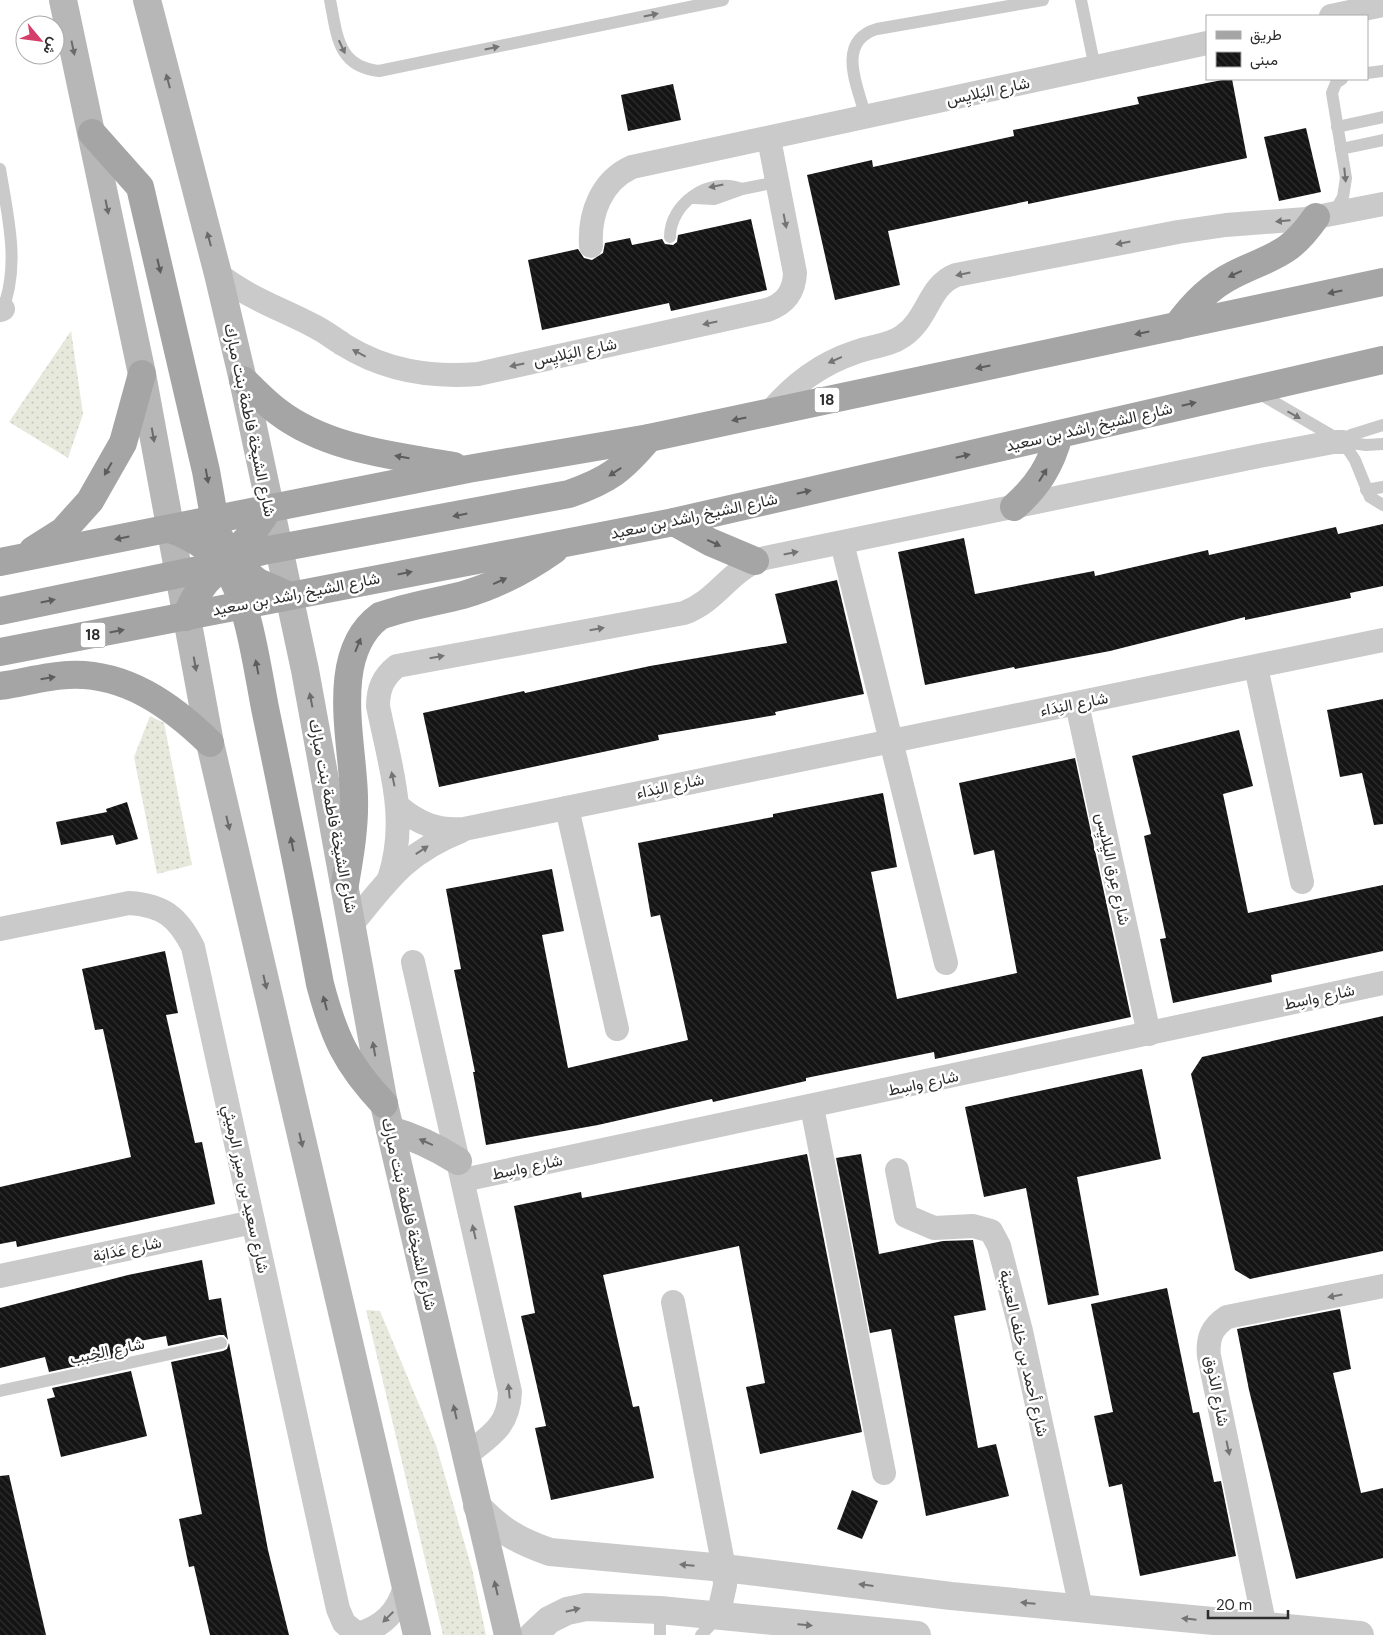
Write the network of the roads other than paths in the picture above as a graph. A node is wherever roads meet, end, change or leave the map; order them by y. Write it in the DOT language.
graph roads {
  1 [pos="63,0"];
  2 [pos="147,0"];
  3 [pos="330,0"];
  4 [pos="723,0"];
  5 [pos="1043,0"];
  6 [pos="1081,0"];
  7 [pos="1383,5"];
  8 [pos="1336,15"];
  9 [pos="1206,43"];
  10 [pos="1095,68"];
  11 [pos="1383,71"];
  12 [pos="1368,73"];
  13 [pos="1340,80"];
  14 [pos="1383,116"];
  15 [pos="866,117"];
  16 [pos="1337,127"];
  17 [pos="92,133"];
  18 [pos="770,138"];
  19 [pos="1383,140"];
  20 [pos="1341,149"];
  21 [pos="0,169"];
  22 [pos="777,182"];
  23 [pos="1383,204"];
  24 [pos="1325,215"];
  25 [pos="670,237"];
  26 [pos="592,246"];
  27 [pos="218,274"];
  28 [pos="1383,282"];
  29 [pos="1,312"];
  30 [pos="1176,326"];
  31 [pos="1383,360"];
  32 [pos="142,374"];
  33 [pos="243,380"];
  34 [pos="1253,389"];
  35 [pos="770,412"];
  36 [pos="1383,425"];
  37 [pos="1059,434"];
  38 [pos="649,438"];
  39 [pos="1343,442"];
  40 [pos="1383,444"];
  41 [pos="468,469"];
  42 [pos="1383,487"];
  43 [pos="1366,490"];
  44 [pos="1383,505"];
  45 [pos="1014,507"];
  46 [pos="269,508"];
  47 [pos="214,520"];
  48 [pos="674,522"];
  49 [pos="170,528"];
  50 [pos="565,542"];
  51 [pos="842,543"];
  52 [pos="279,550"];
  53 [pos="9,560"];
  54 [pos="228,561"];
  55 [pos="755,561"];
  56 [pos="179,576"];
  57 [pos="288,595"];
  58 [pos="242,605"];
  59 [pos="0,611"];
  60 [pos="186,616"];
  61 [pos="1383,640"];
  62 [pos="0,652"];
  63 [pos="1256,666"];
  64 [pos="0,686"];
  65 [pos="1077,704"];
  66 [pos="890,741"];
  67 [pos="210,743"];
  68 [pos="399,807"];
  69 [pos="568,808"];
  70 [pos="464,829"];
  71 [pos="389,878"];
  72 [pos="1302,882"];
  73 [pos="345,884"];
  74 [pos="352,923"];
  75 [pos="0,929"];
  76 [pos="413,962"];
  77 [pos="946,963"];
  78 [pos="1383,983"];
  79 [pos="617,1029"];
  80 [pos="1149,1034"];
  81 [pos="812,1107"];
  82 [pos="387,1117"];
  83 [pos="897,1170"];
  84 [pos="460,1171"];
  85 [pos="253,1222"];
  86 [pos="0,1276"];
  87 [pos="1383,1287"];
  88 [pos="673,1302"];
  89 [pos="221,1343"];
  90 [pos="0,1391"];
  91 [pos="466,1456"];
  92 [pos="884,1473"];
  93 [pos="477,1506"];
  94 [pos="724,1568"];
  95 [pos="405,1586"];
  96 [pos="1081,1608"];
  97 [pos="660,1623"];
  98 [pos="710,1626"];
  99 [pos="1265,1627"];
  100 [pos="777,1628"];
  101 [pos="358,1635"];
  102 [pos="417,1635"];
  103 [pos="508,1635"];
  104 [pos="533,1635"];
  105 [pos="917,1635"];
  106 [pos="1360,1635"];
  1 -- 17 [label="main road, one-way"];
  27 -- 2 [label="main road, شارع الشيخة فاطمة بنت مبارك, one-way"];
  3 -- 4 [label="lane, one-way"];
  5 -- 15 [label="lane"];
  6 -- 10 [label="lane"];
  7 -- 8 [label="street"];
  9 -- 10 [label="street, شارع اليَلايِس"];
  10 -- 15 [label="street, شارع اليَلايِس"];
  11 -- 12 [label="lane"];
  13 -- 16 [label="lane"];
  14 -- 16 [label="lane"];
  15 -- 18 [label="street, شارع اليَلايِس"];
  16 -- 20 [label="lane"];
  17 -- 32 [label="main road, one-way"];
  17 -- 47 [label="main road, one-way"];
  18 -- 22 [label="street, شارع اليَلايِس"];
  18 -- 26 [label="street, شارع اليَلايِس"];
  19 -- 20 [label="lane"];
  20 -- 24 [label="lane, one-way"];
  21 -- 29 [label="lane"];
  22 -- 25 [label="lane"];
  22 -- 27 [label="street, شارع اليَلايِس, one-way"];
  23 -- 24 [label="street"];
  24 -- 30 [label="main road, one-way"];
  24 -- 35 [label="street, one-way"];
  27 -- 33 [label="main road, شارع الشيخة فاطمة بنت مبارك"];
  28 -- 30 [label="main road, 18, one-way"];
  30 -- 35 [label="main road, 18, one-way"];
  31 -- 34 [label="main road, شارع الشيخ راشد بن سعيد / 18"];
  32 -- 49 [label="main road, one-way"];
  32 -- 53 [label="main road, one-way"];
  41 -- 33 [label="main road, one-way"];
  33 -- 46 [label="main road, شارع الشيخة فاطمة بنت مبارك"];
  37 -- 34 [label="main road, شارع الشيخ راشد بن سعيد / 18, one-way"];
  34 -- 39 [label="lane, one-way"];
  35 -- 38 [label="main road, 18, one-way"];
  36 -- 39 [label="lane"];
  45 -- 37 [label="main road, one-way"];
  48 -- 37 [label="main road, شارع الشيخ راشد بن سعيد / 18, one-way"];
  38 -- 41 [label="main road, 18"];
  38 -- 52 [label="main road, one-way"];
  39 -- 40 [label="lane"];
  39 -- 43 [label="lane"];
  39 -- 45 [label="street"];
  41 -- 46 [label="main road, 18"];
  42 -- 43 [label="lane"];
  43 -- 44 [label="lane"];
  45 -- 51 [label="street"];
  46 -- 47 [label="main road, 18"];
  46 -- 52 [label="main road, شارع الشيخة فاطمة بنت مبارك"];
  46 -- 54 [label="main road"];
  47 -- 49 [label="main road, 18"];
  47 -- 54 [label="main road"];
  48 -- 50 [label="main road, شارع الشيخ راشد بن سعيد / 18"];
  48 -- 55 [label="main road, one-way"];
  49 -- 53 [label="main road, 18, one-way"];
  49 -- 54 [label="main road"];
  49 -- 56 [label="main road"];
  57 -- 50 [label="main road, شارع الشيخ راشد بن سعيد / 18, one-way"];
  73 -- 50 [label="main road, one-way"];
  55 -- 51 [label="street, one-way"];
  51 -- 66 [label="street"];
  52 -- 54 [label="main road"];
  52 -- 57 [label="main road, شارع الشيخة فاطمة بنت مبارك"];
  54 -- 56 [label="main road"];
  54 -- 57 [label="main road"];
  54 -- 58 [label="main road"];
  54 -- 60 [label="main road"];
  68 -- 55 [label="street, one-way"];
  59 -- 56 [label="main road, one-way"];
  56 -- 60 [label="main road"];
  57 -- 58 [label="main road, شارع الشيخ راشد بن سعيد / 18"];
  73 -- 57 [label="main road, شارع الشيخة فاطمة بنت مبارك, one-way"];
  58 -- 60 [label="main road, شارع الشيخ راشد بن سعيد / 18"];
  82 -- 58 [label="main road, one-way"];
  62 -- 60 [label="main road, شارع الشيخ راشد بن سعيد / 18, one-way"];
  60 -- 67 [label="main road, one-way"];
  61 -- 63 [label="street, شارع النِدَاء"];
  63 -- 65 [label="street, شارع النِدَاء"];
  63 -- 72 [label="street"];
  64 -- 67 [label="main road, one-way"];
  65 -- 66 [label="street, شارع النِدَاء"];
  65 -- 80 [label="street, شارع عِرق اليِلايِس"];
  66 -- 69 [label="street, شارع النِدَاء"];
  66 -- 77 [label="street"];
  67 -- 95 [label="main road, one-way"];
  68 -- 70 [label="street, شارع النِدَاء"];
  68 -- 71 [label="street"];
  69 -- 70 [label="street, شارع النِدَاء"];
  69 -- 79 [label="street"];
  71 -- 70 [label="street, شارع النِدَاء, one-way"];
  71 -- 74 [label="street, شارع النِدَاء"];
  73 -- 74 [label="main road, شارع الشيخة فاطمة بنت مبارك"];
  82 -- 74 [label="main road, شارع الشيخة فاطمة بنت مبارك, one-way"];
  75 -- 85 [label="street, شارع سعيد بن ميزر الرميثي"];
  76 -- 84 [label="street"];
  78 -- 80 [label="street, شارع واسِط"];
  80 -- 81 [label="street, شارع واسِط"];
  81 -- 84 [label="street, شارع واسِط"];
  81 -- 92 [label="street"];
  84 -- 82 [label="main road, one-way"];
  91 -- 82 [label="main road, شارع الشيخة فاطمة بنت مبارك, one-way"];
  83 -- 96 [label="street, شارع أحمد بن خلف العتيبة"];
  91 -- 84 [label="street, one-way"];
  85 -- 86 [label="street, شارع عَدَابَة"];
  85 -- 101 [label="street, شارع سعيد بن ميزر الرميثي"];
  87 -- 99 [label="street, شارع الذوق, one-way"];
  88 -- 94 [label="street"];
  89 -- 90 [label="lane, شارع الخبب"];
  91 -- 93 [label="main road, شارع الشيخة فاطمة بنت مبارك"];
  94 -- 93 [label="street, one-way"];
  103 -- 93 [label="main road, شارع الشيخة فاطمة بنت مبارك, one-way"];
  96 -- 94 [label="street, one-way"];
  94 -- 98 [label="street"];
  95 -- 101 [label="street, شارع سعيد بن ميزر الرميثي, one-way"];
  95 -- 102 [label="main road"];
  99 -- 96 [label="street, one-way"];
  97 -- 98 [label="street"];
  104 -- 97 [label="street, one-way"];
  98 -- 100 [label="street"];
  99 -- 106 [label="street"];
  100 -- 105 [label="street, one-way"];
}
